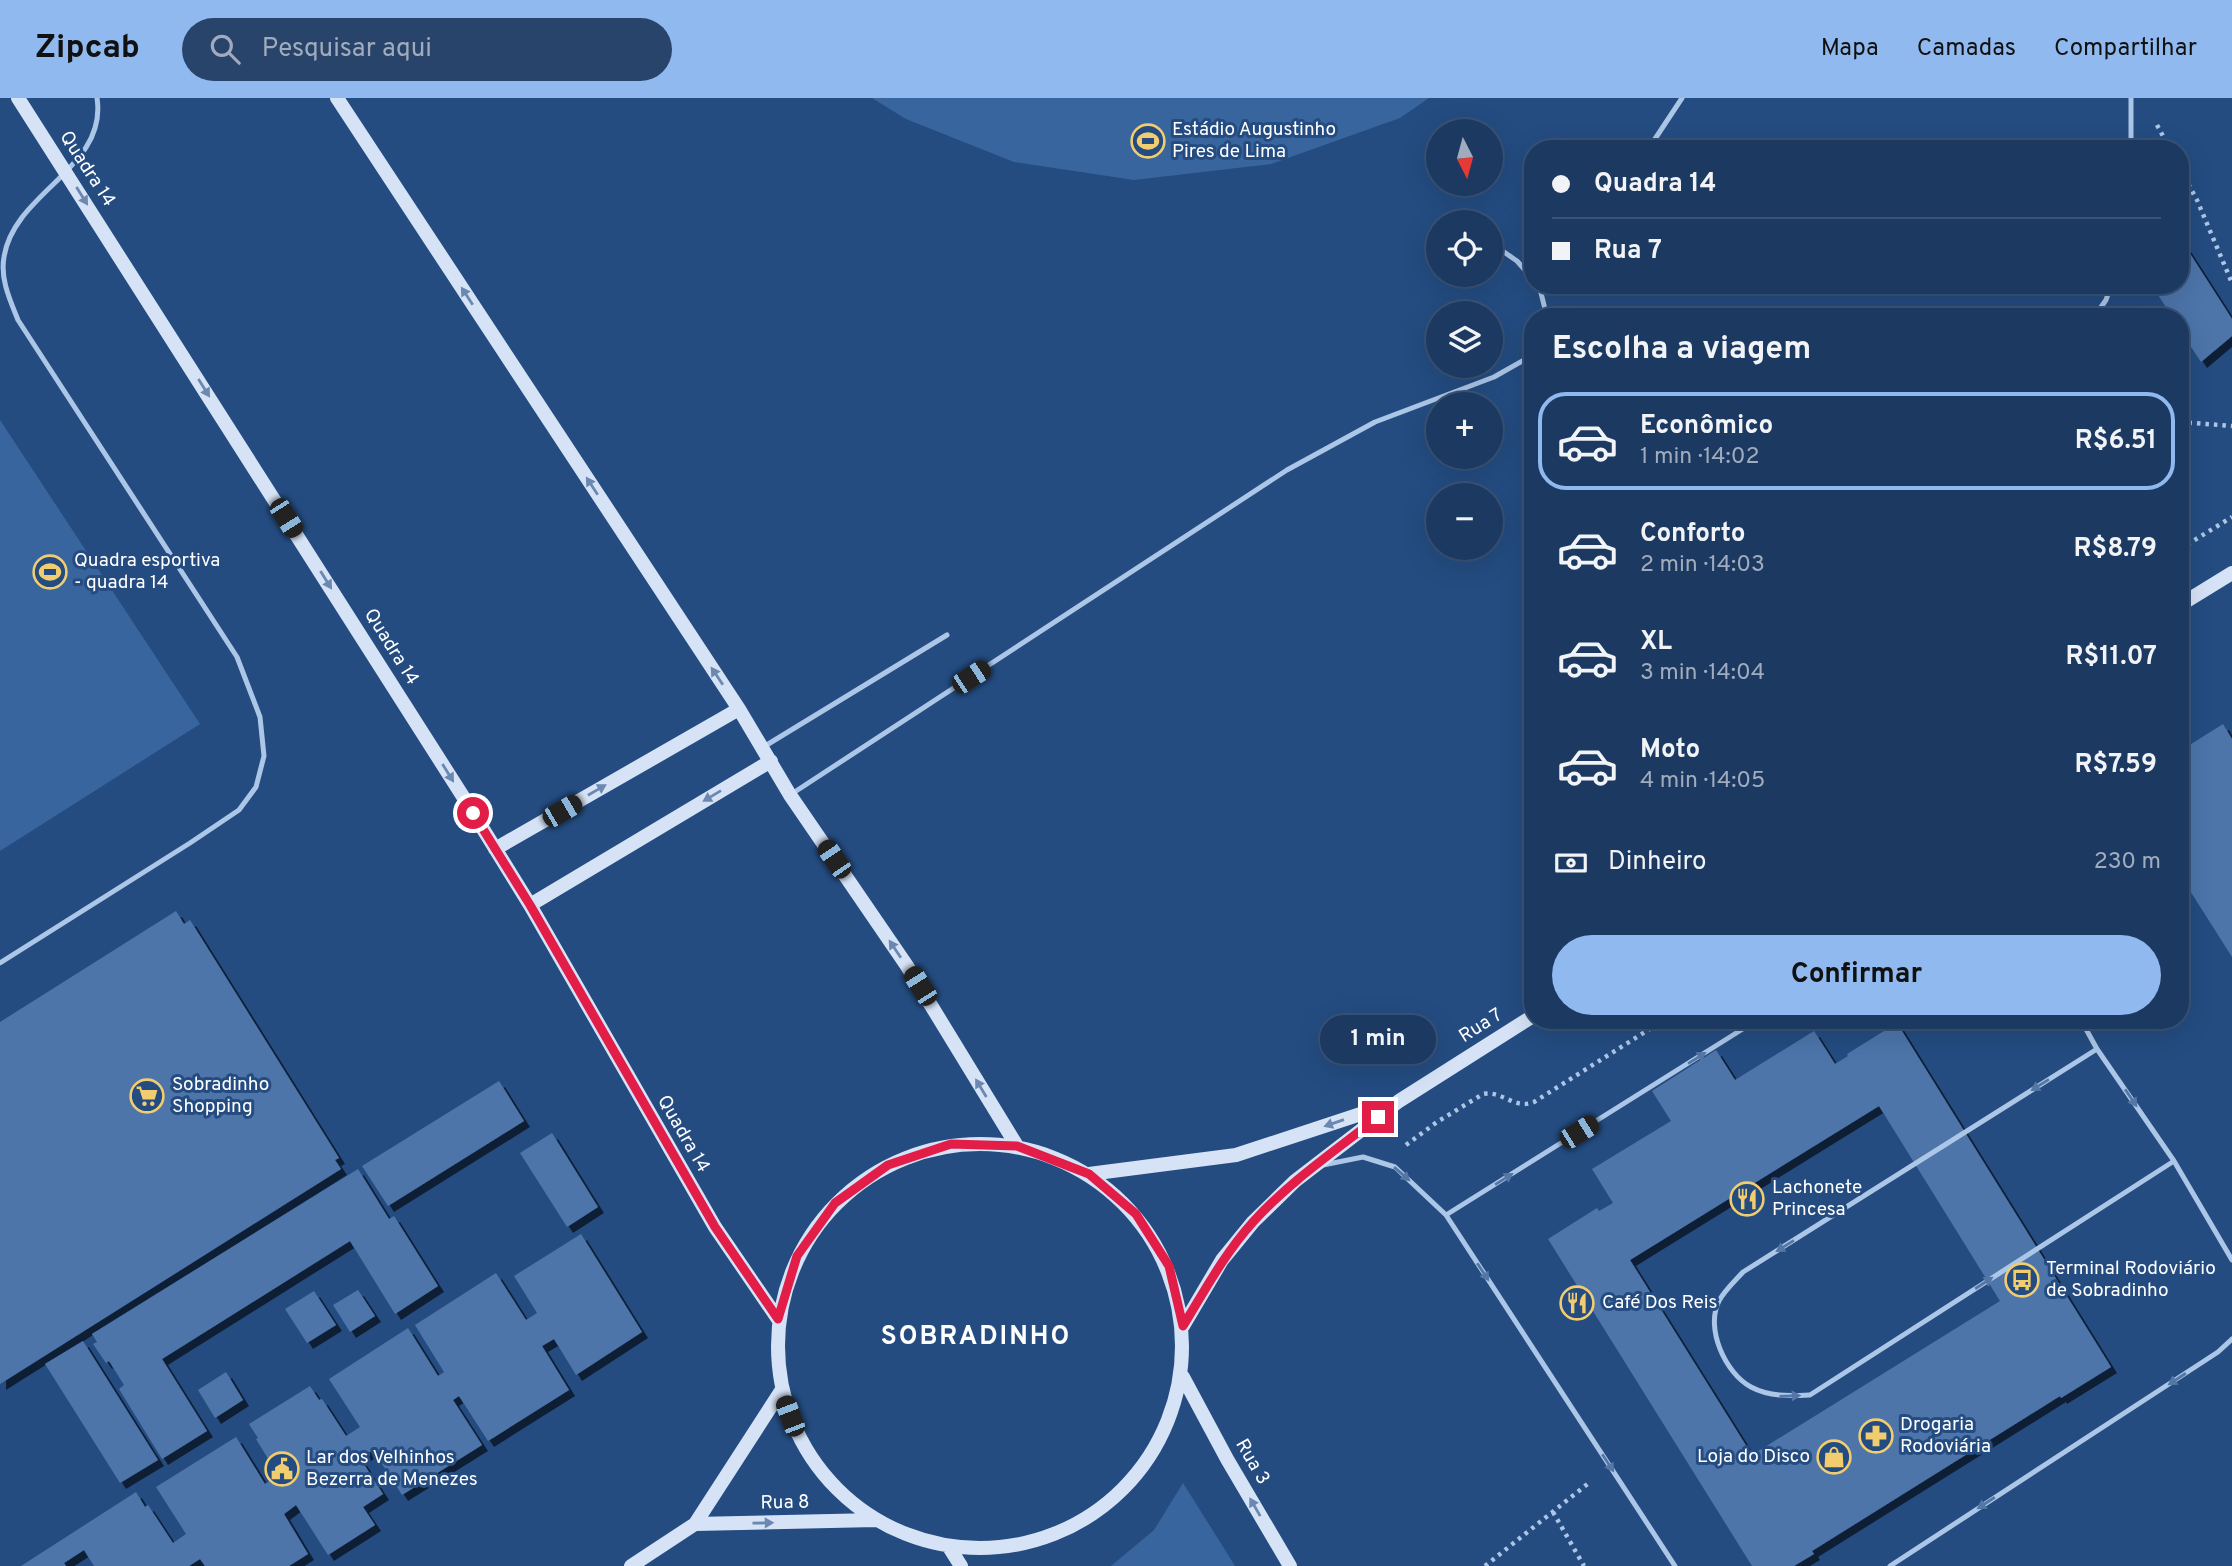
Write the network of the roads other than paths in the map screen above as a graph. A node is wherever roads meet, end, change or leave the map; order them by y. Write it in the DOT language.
graph roads {
  1 [pos="18,98"];
  2 [pos="97,98"];
  3 [pos="337,98"];
  4 [pos="1682,98"];
  5 [pos="2131,98"];
  6 [pos="1654,140"];
  7 [pos="2131,140"];
  8 [pos="66,171"];
  9 [pos="1503,251"];
  10 [pos="1524,269"];
  11 [pos="2,285"];
  12 [pos="1524,360"];
  13 [pos="2232,573"];
  14 [pos="2189,600"];
  15 [pos="947,635"];
  16 [pos="739,709"];
  17 [pos="763,747"];
  18 [pos="771,761"];
  19 [pos="790,795"];
  20 [pos="495,849"];
  21 [pos="530,905"];
  22 [pos="0,962"];
  23 [pos="1524,1022"];
  24 [pos="1743,1029"];
  25 [pos="2086,1029"];
  26 [pos="2097,1049"];
  27 [pos="1399,1101"];
  28 [pos="1017,1146"];
  29 [pos="2174,1161"];
  30 [pos="1314,1167"];
  31 [pos="1089,1174"];
  32 [pos="1446,1215"];
  33 [pos="2232,1260"];
  34 [pos="778,1319"];
  35 [pos="1183,1326"];
  36 [pos="2232,1339"];
  37 [pos="1183,1377"];
  38 [pos="781,1391"];
  39 [pos="876,1520"];
  40 [pos="695,1524"];
  41 [pos="949,1547"];
  42 [pos="631,1566"];
  43 [pos="961,1566"];
  44 [pos="1290,1566"];
  45 [pos="1675,1566"];
  46 [pos="1890,1566"];
  1 -- 8 [label="main road, Quadra 14"];
  2 -- 8 [label="lane"];
  16 -- 3 [label="main road, one-way"];
  4 -- 6 [label="lane"];
  5 -- 7 [label="lane"];
  8 -- 11 [label="lane"];
  8 -- 20 [label="main road, Quadra 14, one-way"];
  9 -- 10 [label="lane"];
  11 -- 22 [label="lane"];
  12 -- 19 [label="lane"];
  13 -- 14 [label="main road"];
  15 -- 17 [label="lane"];
  16 -- 17 [label="main road"];
  20 -- 16 [label="main road, one-way"];
  17 -- 18 [label="main road"];
  18 -- 19 [label="main road"];
  18 -- 21 [label="main road, one-way"];
  28 -- 19 [label="main road, one-way"];
  20 -- 21 [label="main road, Quadra 14"];
  21 -- 34 [label="main road, Quadra 14"];
  23 -- 27 [label="main road, Rua 7"];
  32 -- 24 [label="lane, one-way"];
  25 -- 26 [label="lane"];
  26 -- 29 [label="lane, one-way"];
  26 -- 29 [label="lane, one-way"];
  27 -- 30 [label="main road, Rua 7"];
  27 -- 31 [label="main road, one-way"];
  28 -- 31 [label="main road"];
  28 -- 34 [label="main road"];
  29 -- 33 [label="lane"];
  30 -- 32 [label="lane, one-way"];
  30 -- 35 [label="main road, Rua 7"];
  31 -- 35 [label="main road"];
  32 -- 45 [label="lane, one-way"];
  34 -- 38 [label="main road"];
  35 -- 37 [label="main road"];
  36 -- 46 [label="lane, one-way"];
  37 -- 41 [label="main road"];
  44 -- 37 [label="main road, Rua 3, one-way"];
  38 -- 39 [label="main road"];
  38 -- 40 [label="main road"];
  40 -- 39 [label="main road, Rua 8, one-way"];
  39 -- 41 [label="main road"];
  40 -- 42 [label="main road"];
  41 -- 43 [label="main road"];
}
